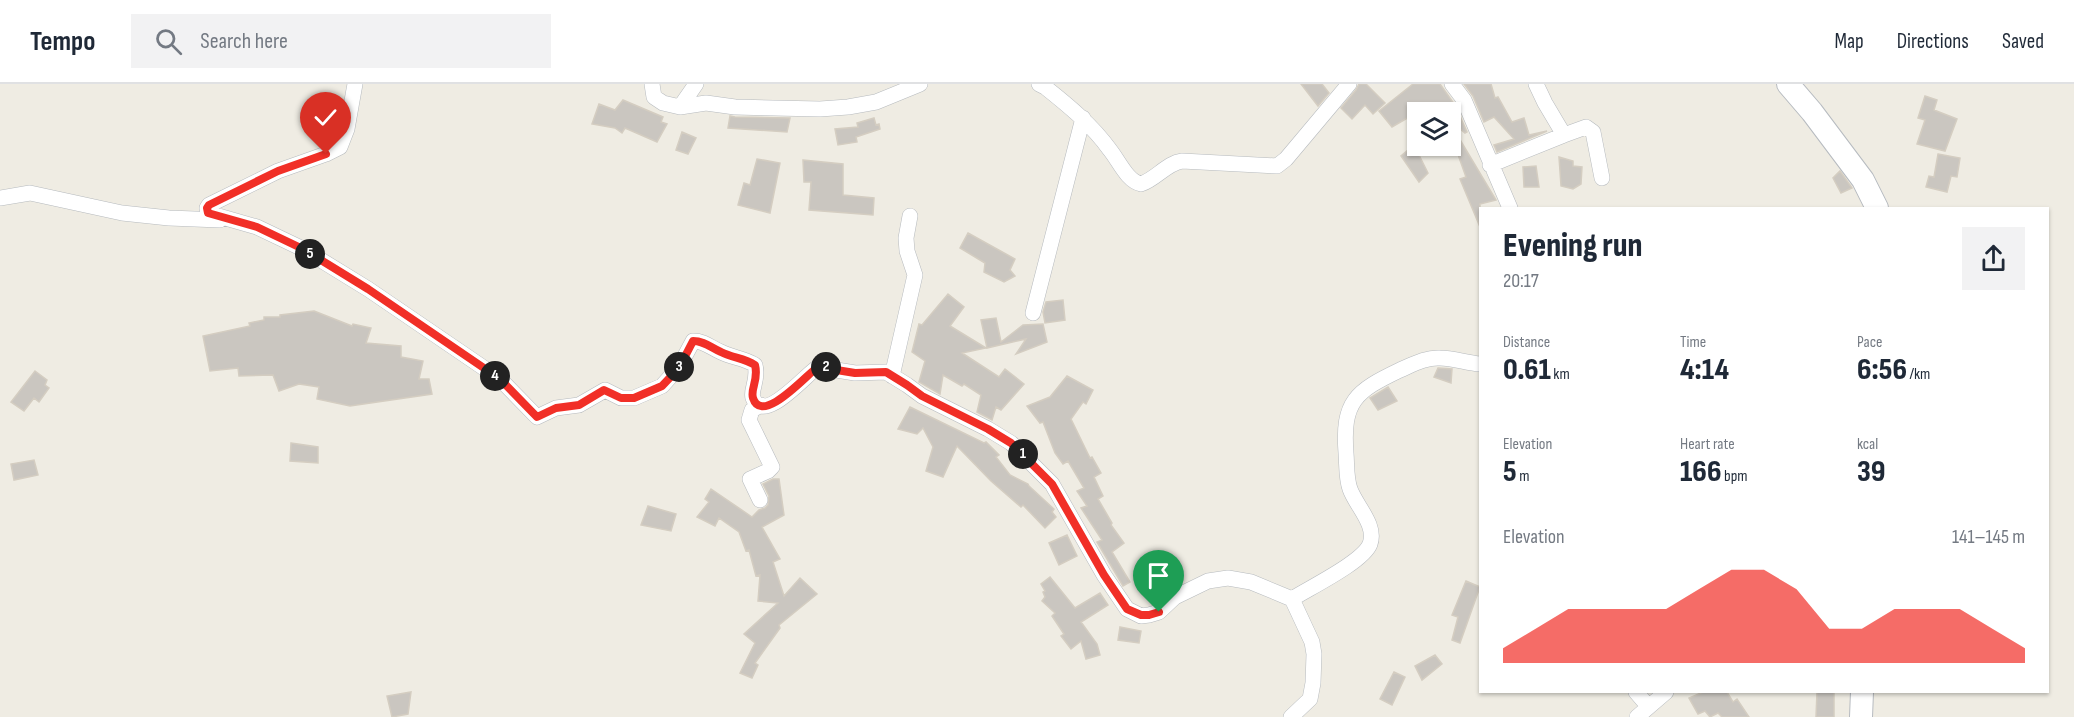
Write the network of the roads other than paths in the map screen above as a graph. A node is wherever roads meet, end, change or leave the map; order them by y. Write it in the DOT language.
graph roads {
  1 [pos="355,84"];
  2 [pos="652,84"];
  3 [pos="696,84"];
  4 [pos="920,84"];
  5 [pos="1039,84"];
  6 [pos="1349,84"];
  7 [pos="1452,84"];
  8 [pos="1536,84"];
  9 [pos="1788,84"];
  10 [pos="680,107"];
  11 [pos="1083,118"];
  12 [pos="1564,135"];
  13 [pos="1490,165"];
  14 [pos="1602,178"];
  15 [pos="0,198"];
  16 [pos="1510,207"];
  17 [pos="1876,207"];
  18 [pos="910,216"];
  19 [pos="232,220"];
  20 [pos="1033,314"];
  21 [pos="1479,364"];
  22 [pos="892,376"];
  23 [pos="761,405"];
  24 [pos="760,500"];
  25 [pos="1292,598"];
  26 [pos="1636,693"];
  27 [pos="1665,693"];
  28 [pos="1863,693"];
  29 [pos="1642,712"];
  30 [pos="1291,717"];
  31 [pos="1861,717"];
  1 -- 19 [label="street"];
  2 -- 10 [label="street"];
  3 -- 10 [label="street"];
  4 -- 10 [label="street"];
  5 -- 11 [label="street"];
  6 -- 11 [label="street"];
  7 -- 13 [label="street"];
  8 -- 12 [label="street"];
  9 -- 17 [label="main road"];
  11 -- 20 [label="street"];
  12 -- 13 [label="street"];
  12 -- 14 [label="street"];
  13 -- 16 [label="street"];
  15 -- 19 [label="street"];
  18 -- 22 [label="street"];
  19 -- 23 [label="street"];
  21 -- 25 [label="street"];
  22 -- 23 [label="street"];
  22 -- 25 [label="street"];
  23 -- 24 [label="street"];
  25 -- 30 [label="street"];
  26 -- 29 [label="street"];
  27 -- 29 [label="street"];
  28 -- 31 [label="main road"];
}
